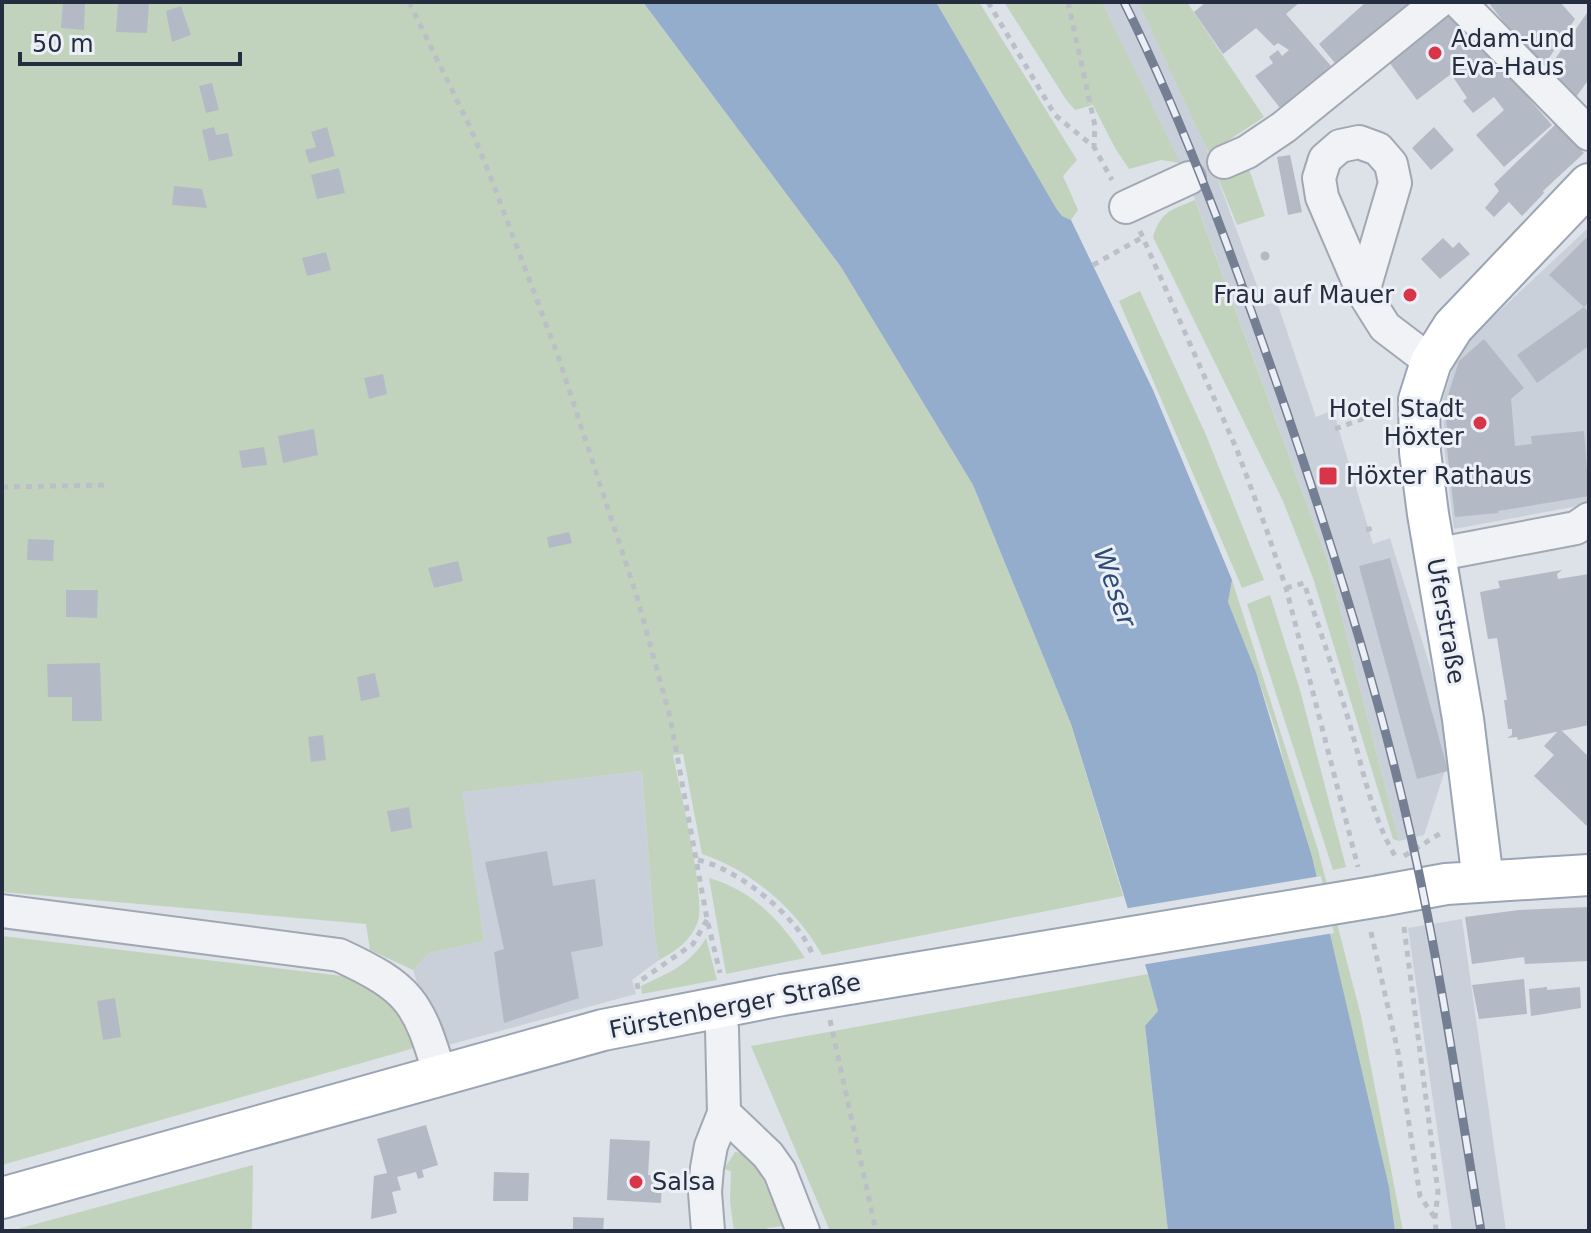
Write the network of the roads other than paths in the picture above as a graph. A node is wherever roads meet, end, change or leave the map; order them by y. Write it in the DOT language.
graph roads {
  1 [pos="1438,2"];
  2 [pos="1459,2"];
  3 [pos="1589,134"];
  4 [pos="1224,162"];
  5 [pos="1189,178"];
  6 [pos="1589,184"];
  7 [pos="1126,207"];
  8 [pos="1363,292"];
  9 [pos="1431,362"];
  10 [pos="1585,526"];
  11 [pos="1434,555"];
  12 [pos="1589,875"];
  13 [pos="1483,881"];
  14 [pos="2,911"];
  15 [pos="720,995"];
  16 [pos="440,1075"];
  17 [pos="724,1113"];
  18 [pos="2,1198"];
  19 [pos="708,1231"];
  20 [pos="803,1231"];
  1 -- 4 [label="street"];
  2 -- 3 [label="street"];
  5 -- 7 [label="street"];
  6 -- 9 [label="main road, Uferstraße"];
  8 -- 9 [label="street"];
  9 -- 11 [label="main road, Uferstraße"];
  10 -- 11 [label="street"];
  11 -- 13 [label="main road, Uferstraße"];
  12 -- 13 [label="main road, Fürstenberger Straße"];
  13 -- 15 [label="main road, Fürstenberger Straße, bridge"];
  14 -- 16 [label="street"];
  15 -- 16 [label="main road, Fürstenberger Straße"];
  15 -- 17 [label="street"];
  16 -- 18 [label="main road, Fürstenberger Straße"];
  17 -- 19 [label="street"];
  17 -- 20 [label="street"];
}
